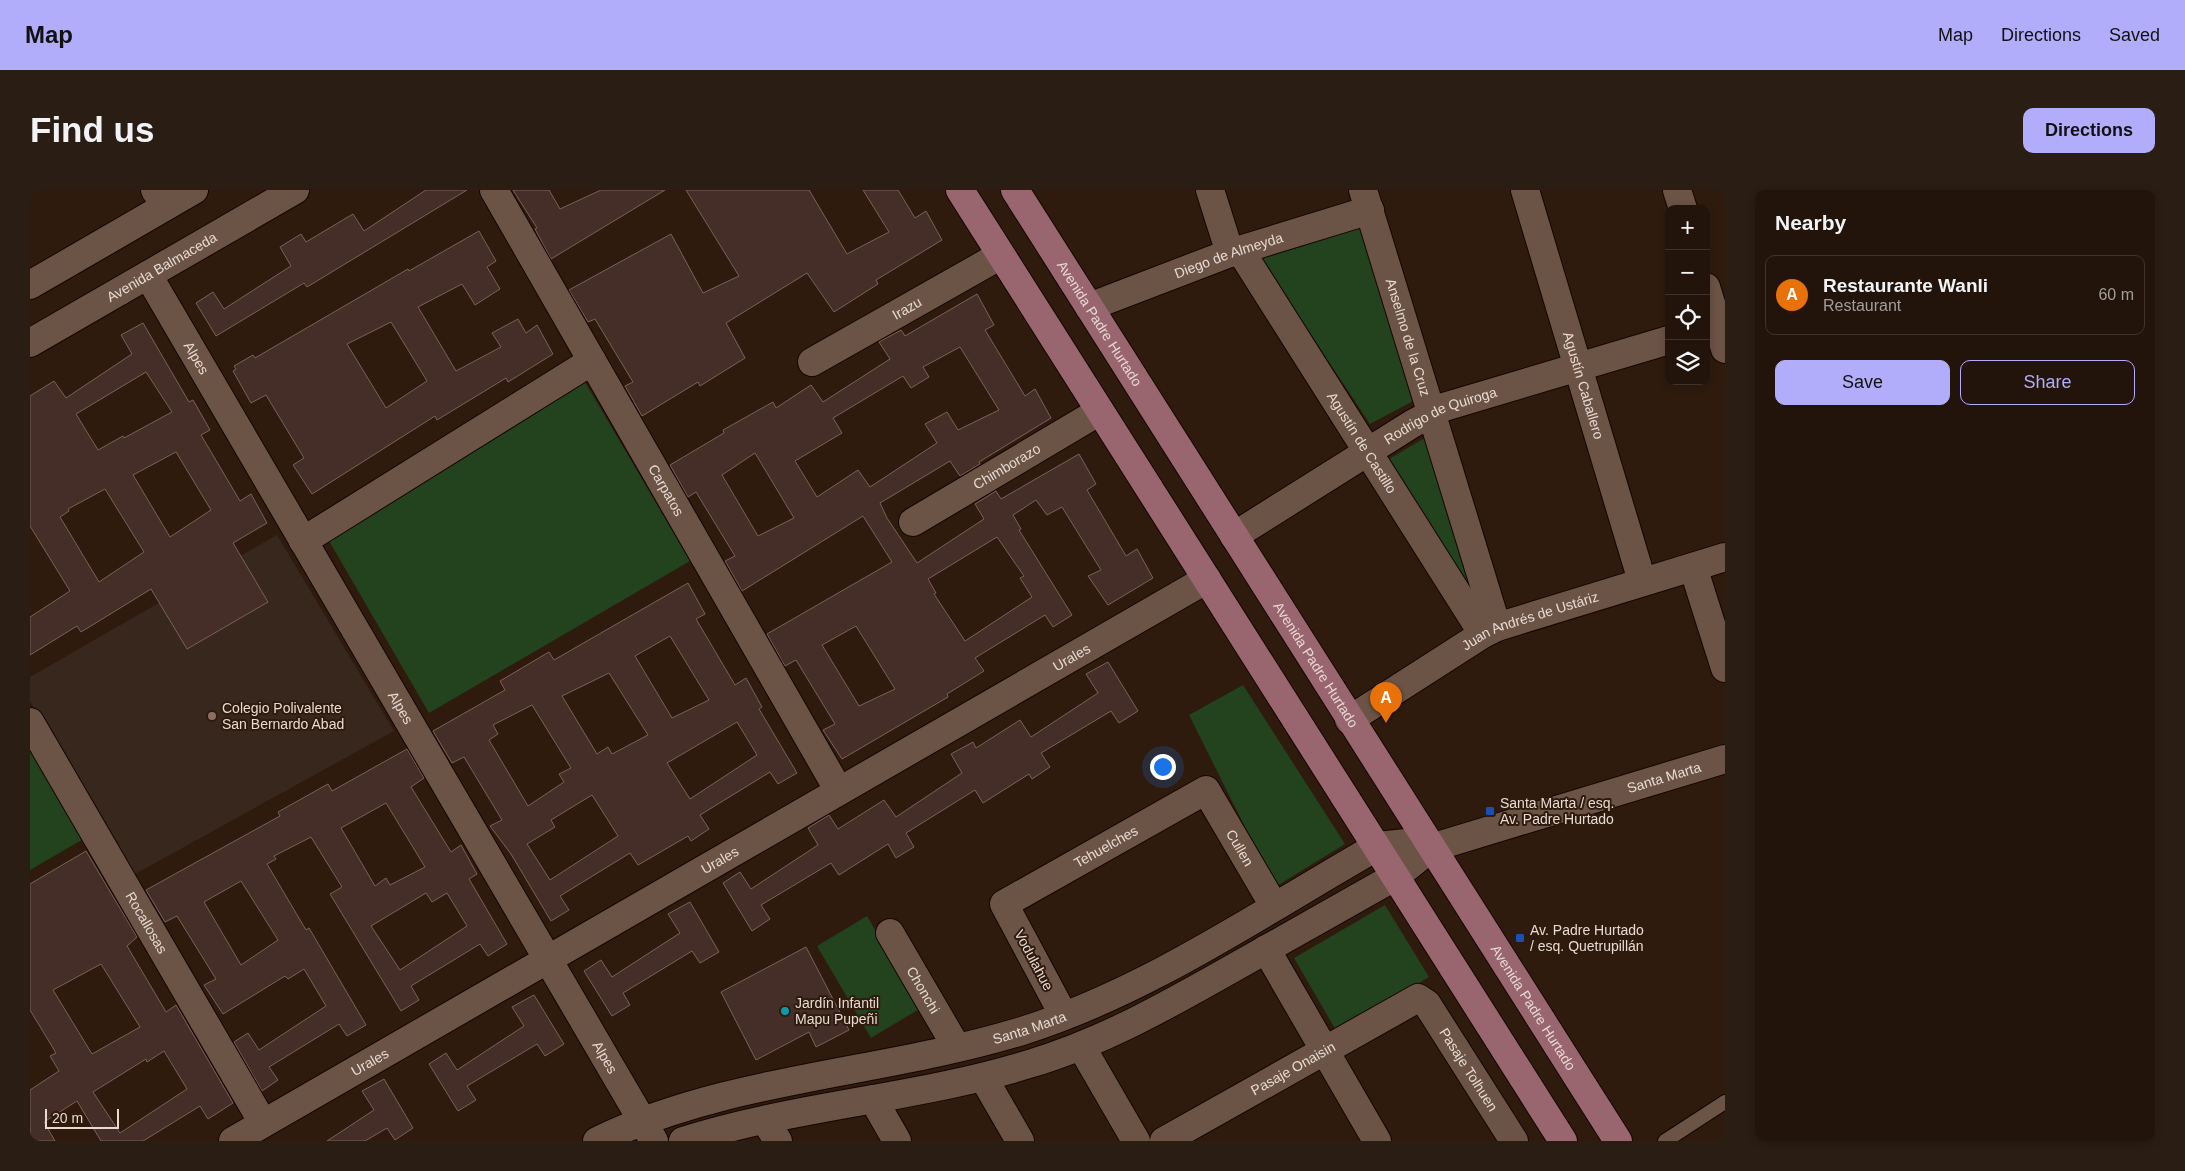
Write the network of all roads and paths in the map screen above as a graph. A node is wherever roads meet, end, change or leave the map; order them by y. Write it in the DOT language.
graph roads {
  1 [pos="194,190"];
  2 [pos="295,190"];
  3 [pos="494,190"];
  4 [pos="960,190"];
  5 [pos="1015,190"];
  6 [pos="1210,190"];
  7 [pos="1525,190"];
  8 [pos="1677,190"];
  9 [pos="160,198"];
  10 [pos="1367,200"];
  11 [pos="1682,205"];
  12 [pos="1235,251"];
  13 [pos="1001,255"];
  14 [pos="148,275"];
  15 [pos="30,285"];
  16 [pos="1708,295"];
  17 [pos="1089,307"];
  18 [pos="1719,332"];
  19 [pos="1665,341"];
  20 [pos="30,343"];
  21 [pos="592,361"];
  22 [pos="812,362"];
  23 [pos="1578,368"];
  24 [pos="1100,411"];
  25 [pos="1431,413"];
  26 [pos="1367,452"];
  27 [pos="912,522"];
  28 [pos="1234,536"];
  29 [pos="303,540"];
  30 [pos="1725,557"];
  31 [pos="1693,566"];
  32 [pos="1207,579"];
  33 [pos="1642,582"];
  34 [pos="1490,630"];
  35 [pos="1725,668"];
  36 [pos="1350,720"];
  37 [pos="30,722"];
  38 [pos="1725,759"];
  39 [pos="1206,790"];
  40 [pos="840,792"];
  41 [pos="1378,846"];
  42 [pos="1431,848"];
  43 [pos="1396,876"];
  44 [pos="1004,904"];
  45 [pos="1274,906"];
  46 [pos="890,933"];
  47 [pos="1266,949"];
  48 [pos="547,960"];
  49 [pos="1422,999"];
  50 [pos="1064,1016"];
  51 [pos="1081,1046"];
  52 [pos="957,1048"];
  53 [pos="1324,1050"];
  54 [pos="983,1077"];
  55 [pos="873,1099"];
  56 [pos="1725,1102"];
  57 [pos="263,1123"];
  58 [pos="648,1131"];
  59 [pos="772,1131"];
  60 [pos="232,1141"];
  61 [pos="597,1141"];
  62 [pos="683,1141"];
  63 [pos="897,1141"];
  64 [pos="1020,1141"];
  65 [pos="1136,1141"];
  66 [pos="1164,1141"];
  67 [pos="1377,1141"];
  68 [pos="1514,1141"];
  69 [pos="1563,1141"];
  70 [pos="1618,1141"];
  71 [pos="1665,1141"];
  1 -- 9 [label="street"];
  2 -- 14 [label="street, Avenida Balmaceda"];
  3 -- 21 [label="street, Carpatos"];
  4 -- 13 [label="main road"];
  5 -- 17 [label="main road, Avenida Padre Hurtado"];
  6 -- 12 [label="street, Agustín de Castillo"];
  7 -- 23 [label="street, Agustín Caballero"];
  8 -- 11 [label="street"];
  9 -- 15 [label="street"];
  10 -- 12 [label="street, Diego de Almeyda"];
  10 -- 25 [label="street, Anselmo de la Cruz"];
  12 -- 17 [label="street, Diego de Almeyda"];
  12 -- 26 [label="street, Agustín de Castillo"];
  13 -- 22 [label="street, Irazu"];
  13 -- 24 [label="main road"];
  14 -- 20 [label="street, Avenida Balmaceda"];
  14 -- 29 [label="street, Alpes"];
  16 -- 18 [label="street"];
  17 -- 28 [label="main road, Avenida Padre Hurtado"];
  19 -- 23 [label="street, Rodrigo de Quiroga"];
  21 -- 29 [label="street"];
  21 -- 40 [label="street, Carpatos"];
  23 -- 25 [label="street, Rodrigo de Quiroga"];
  23 -- 33 [label="street, Agustín Caballero"];
  24 -- 27 [label="street, Chimborazo"];
  24 -- 32 [label="main road"];
  25 -- 26 [label="street, Rodrigo de Quiroga"];
  25 -- 34 [label="street, Anselmo de la Cruz"];
  26 -- 28 [label="street, Rodrigo de Quiroga"];
  26 -- 34 [label="street, Agustín de Castillo"];
  28 -- 36 [label="main road, Avenida Padre Hurtado"];
  29 -- 48 [label="street, Alpes"];
  30 -- 31 [label="street, Juan Andrés de Ustáriz"];
  31 -- 33 [label="street, Juan Andrés de Ustáriz"];
  31 -- 35 [label="street"];
  32 -- 40 [label="street, Urales"];
  32 -- 41 [label="main road"];
  33 -- 34 [label="street, Juan Andrés de Ustáriz"];
  34 -- 36 [label="street, Juan Andrés de Ustáriz"];
  36 -- 42 [label="main road, Avenida Padre Hurtado"];
  37 -- 57 [label="street, Rocallosas"];
  38 -- 42 [label="street, Santa Marta"];
  39 -- 44 [label="street, Tehuelches"];
  39 -- 45 [label="street, Cullen"];
  40 -- 48 [label="street, Urales"];
  41 -- 42 [label="street, Santa Marta"];
  41 -- 43 [label="main road"];
  41 -- 45 [label="street, Santa Marta"];
  42 -- 43 [label="street, Santa Marta"];
  42 -- 70 [label="main road, Avenida Padre Hurtado"];
  43 -- 47 [label="street, Santa Marta"];
  43 -- 69 [label="main road"];
  44 -- 50 [label="street, Vodulahue"];
  45 -- 50 [label="street, Santa Marta"];
  46 -- 52 [label="street, Chonchi"];
  47 -- 51 [label="street, Santa Marta"];
  47 -- 53 [label="street"];
  48 -- 57 [label="street, Urales"];
  48 -- 58 [label="street, Alpes"];
  49 -- 53 [label="street, Pasaje Onaisin"];
  49 -- 68 [label="street, Pasaje Tolhuen"];
  50 -- 52 [label="street, Santa Marta"];
  51 -- 54 [label="street, Santa Marta"];
  51 -- 65 [label="street"];
  52 -- 58 [label="street, Santa Marta"];
  53 -- 66 [label="street, Pasaje Onaisin"];
  53 -- 67 [label="street"];
  54 -- 55 [label="street, Santa Marta"];
  54 -- 64 [label="street"];
  55 -- 59 [label="street, Santa Marta"];
  55 -- 63 [label="street"];
  56 -- 71 [label="lane"];
  57 -- 60 [label="street, Urales"];
  58 -- 61 [label="street, Santa Marta"];
  59 -- 62 [label="street, Santa Marta"];
}
